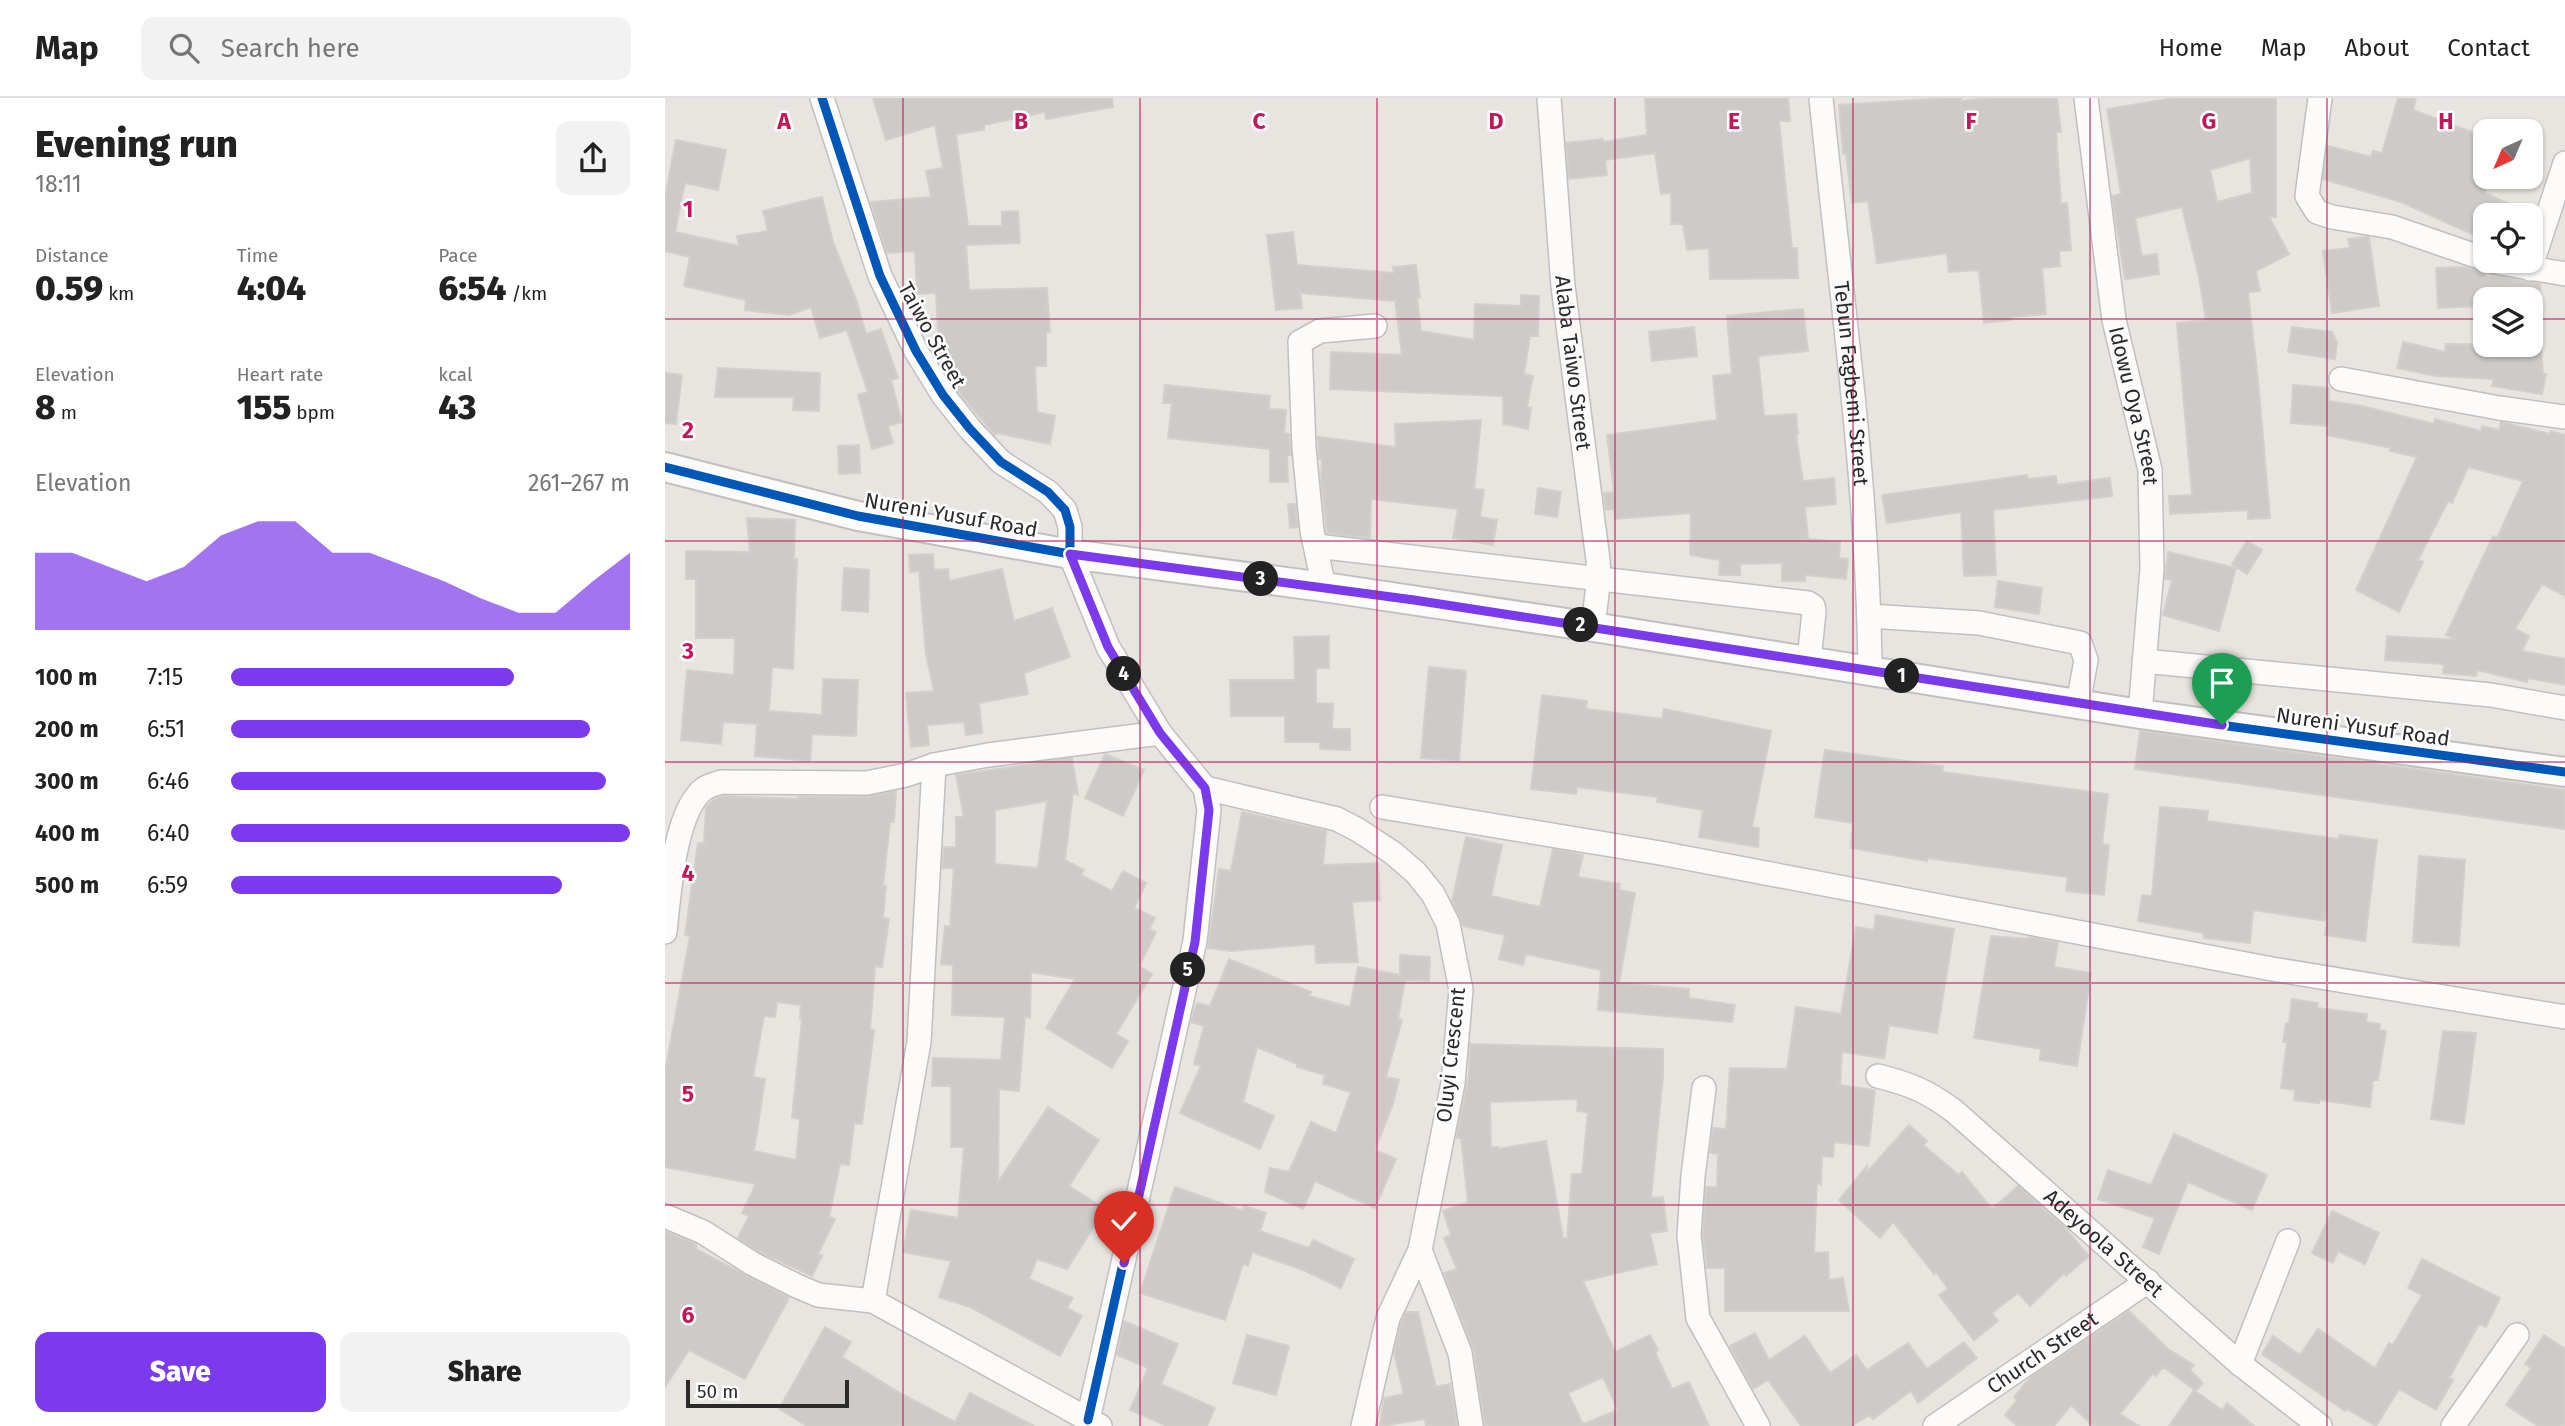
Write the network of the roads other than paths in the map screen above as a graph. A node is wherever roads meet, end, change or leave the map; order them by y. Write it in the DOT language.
graph roads {
  1 [pos="822,98"];
  2 [pos="1549,98"];
  3 [pos="1821,98"];
  4 [pos="2086,98"];
  5 [pos="2321,98"];
  6 [pos="2565,163"];
  7 [pos="2543,230"];
  8 [pos="2473,255"];
  9 [pos="2543,271"];
  10 [pos="2565,274"];
  11 [pos="1375,326"];
  12 [pos="2341,379"];
  13 [pos="2565,417"];
  14 [pos="665,467"];
  15 [pos="1316,546"];
  16 [pos="1070,554"];
  17 [pos="1599,577"];
  18 [pos="1324,587"];
  19 [pos="1870,616"];
  20 [pos="1593,627"];
  21 [pos="1809,661"];
  22 [pos="2144,661"];
  23 [pos="1870,671"];
  24 [pos="2078,704"];
  25 [pos="2565,708"];
  26 [pos="2140,714"];
  27 [pos="1160,733"];
  28 [pos="934,765"];
  29 [pos="2565,772"];
  30 [pos="1205,788"];
  31 [pos="1382,807"];
  32 [pos="670,841"];
  33 [pos="665,932"];
  34 [pos="2565,1017"];
  35 [pos="1878,1076"];
  36 [pos="1704,1088"];
  37 [pos="665,1216"];
  38 [pos="2288,1241"];
  39 [pos="1420,1250"];
  40 [pos="2148,1281"];
  41 [pos="873,1301"];
  42 [pos="2517,1335"];
  43 [pos="2240,1364"];
  44 [pos="1094,1423"];
  45 [pos="1363,1426"];
  46 [pos="1471,1426"];
  47 [pos="1758,1426"];
  48 [pos="1935,1426"];
  49 [pos="2320,1426"];
  50 [pos="2453,1426"];
  1 -- 16 [label="street, Taiwo Street"];
  2 -- 17 [label="street, Alaba Taiwo Street"];
  3 -- 19 [label="street, Tebun Fagbemi Street"];
  4 -- 22 [label="street, Idowu Oya Street"];
  5 -- 8 [label="street"];
  6 -- 7 [label="street"];
  9 -- 10 [label="street"];
  11 -- 15 [label="street"];
  12 -- 13 [label="street"];
  14 -- 16 [label="street, Nureni Yusuf Road"];
  15 -- 17 [label="street"];
  15 -- 18 [label="street"];
  16 -- 18 [label="street, Nureni Yusuf Road"];
  16 -- 27 [label="street, Taiwo Street"];
  17 -- 20 [label="street, Alaba Taiwo Street"];
  17 -- 21 [label="street"];
  18 -- 20 [label="street, Nureni Yusuf Road"];
  19 -- 23 [label="street, Tebun Fagbemi Street"];
  19 -- 24 [label="street"];
  20 -- 21 [label="street, Nureni Yusuf Road"];
  21 -- 23 [label="street, Nureni Yusuf Road"];
  22 -- 25 [label="street"];
  22 -- 26 [label="street, Idowu Oya Street"];
  23 -- 24 [label="street, Nureni Yusuf Road"];
  24 -- 26 [label="street, Nureni Yusuf Road"];
  26 -- 29 [label="street, Nureni Yusuf Road"];
  27 -- 28 [label="street"];
  27 -- 30 [label="street, Taiwo Street"];
  28 -- 32 [label="street"];
  28 -- 41 [label="street"];
  30 -- 39 [label="street, Oluyi Crescent"];
  30 -- 44 [label="street"];
  31 -- 34 [label="street"];
  32 -- 33 [label="street"];
  35 -- 40 [label="street, Adeyoola Street"];
  36 -- 47 [label="street"];
  37 -- 41 [label="street"];
  38 -- 43 [label="street"];
  39 -- 45 [label="street, Oluyi Crescent"];
  39 -- 46 [label="street"];
  40 -- 43 [label="street, Adeyoola Street"];
  40 -- 48 [label="street, Church Street"];
  41 -- 44 [label="street"];
  42 -- 50 [label="street"];
  43 -- 49 [label="street, Adeyoola Street"];
}
